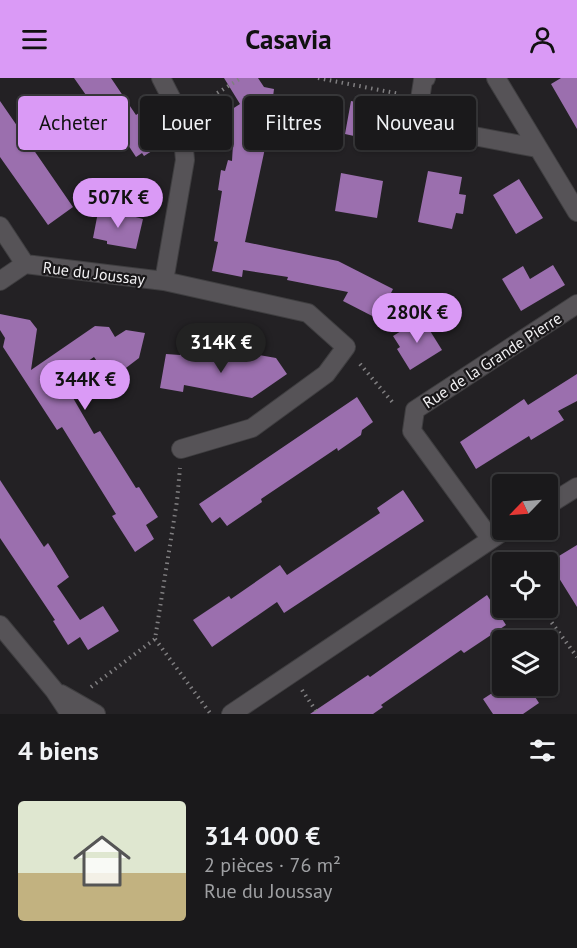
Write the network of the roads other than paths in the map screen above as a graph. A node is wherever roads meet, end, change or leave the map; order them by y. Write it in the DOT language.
graph roads {
  1 [pos="161,78"];
  2 [pos="426,78"];
  3 [pos="496,78"];
  4 [pos="537,148"];
  5 [pos="577,212"];
  6 [pos="0,226"];
  7 [pos="25,264"];
  8 [pos="0,281"];
  9 [pos="164,281"];
  10 [pos="577,304"];
  11 [pos="181,449"];
  12 [pos="577,487"];
  13 [pos="558,498"];
  14 [pos="492,527"];
  15 [pos="492,538"];
  16 [pos="0,625"];
  17 [pos="74,710"];
  18 [pos="96,714"];
  19 [pos="231,714"];
  1 -- 9 [label="street, Rue du Joussay"];
  2 -- 4 [label="street"];
  3 -- 4 [label="street"];
  4 -- 5 [label="street"];
  6 -- 7 [label="street, Rue du Joussay"];
  7 -- 8 [label="street, Rue du Joussay"];
  7 -- 9 [label="street, Rue du Joussay"];
  9 -- 11 [label="street, Rue du Joussay"];
  10 -- 14 [label="street, Rue de la Grande Pierre"];
  12 -- 13 [label="street"];
  15 -- 19 [label="street, Rue de la Grande Pierre"];
  16 -- 17 [label="street"];
  17 -- 18 [label="street"];
}
